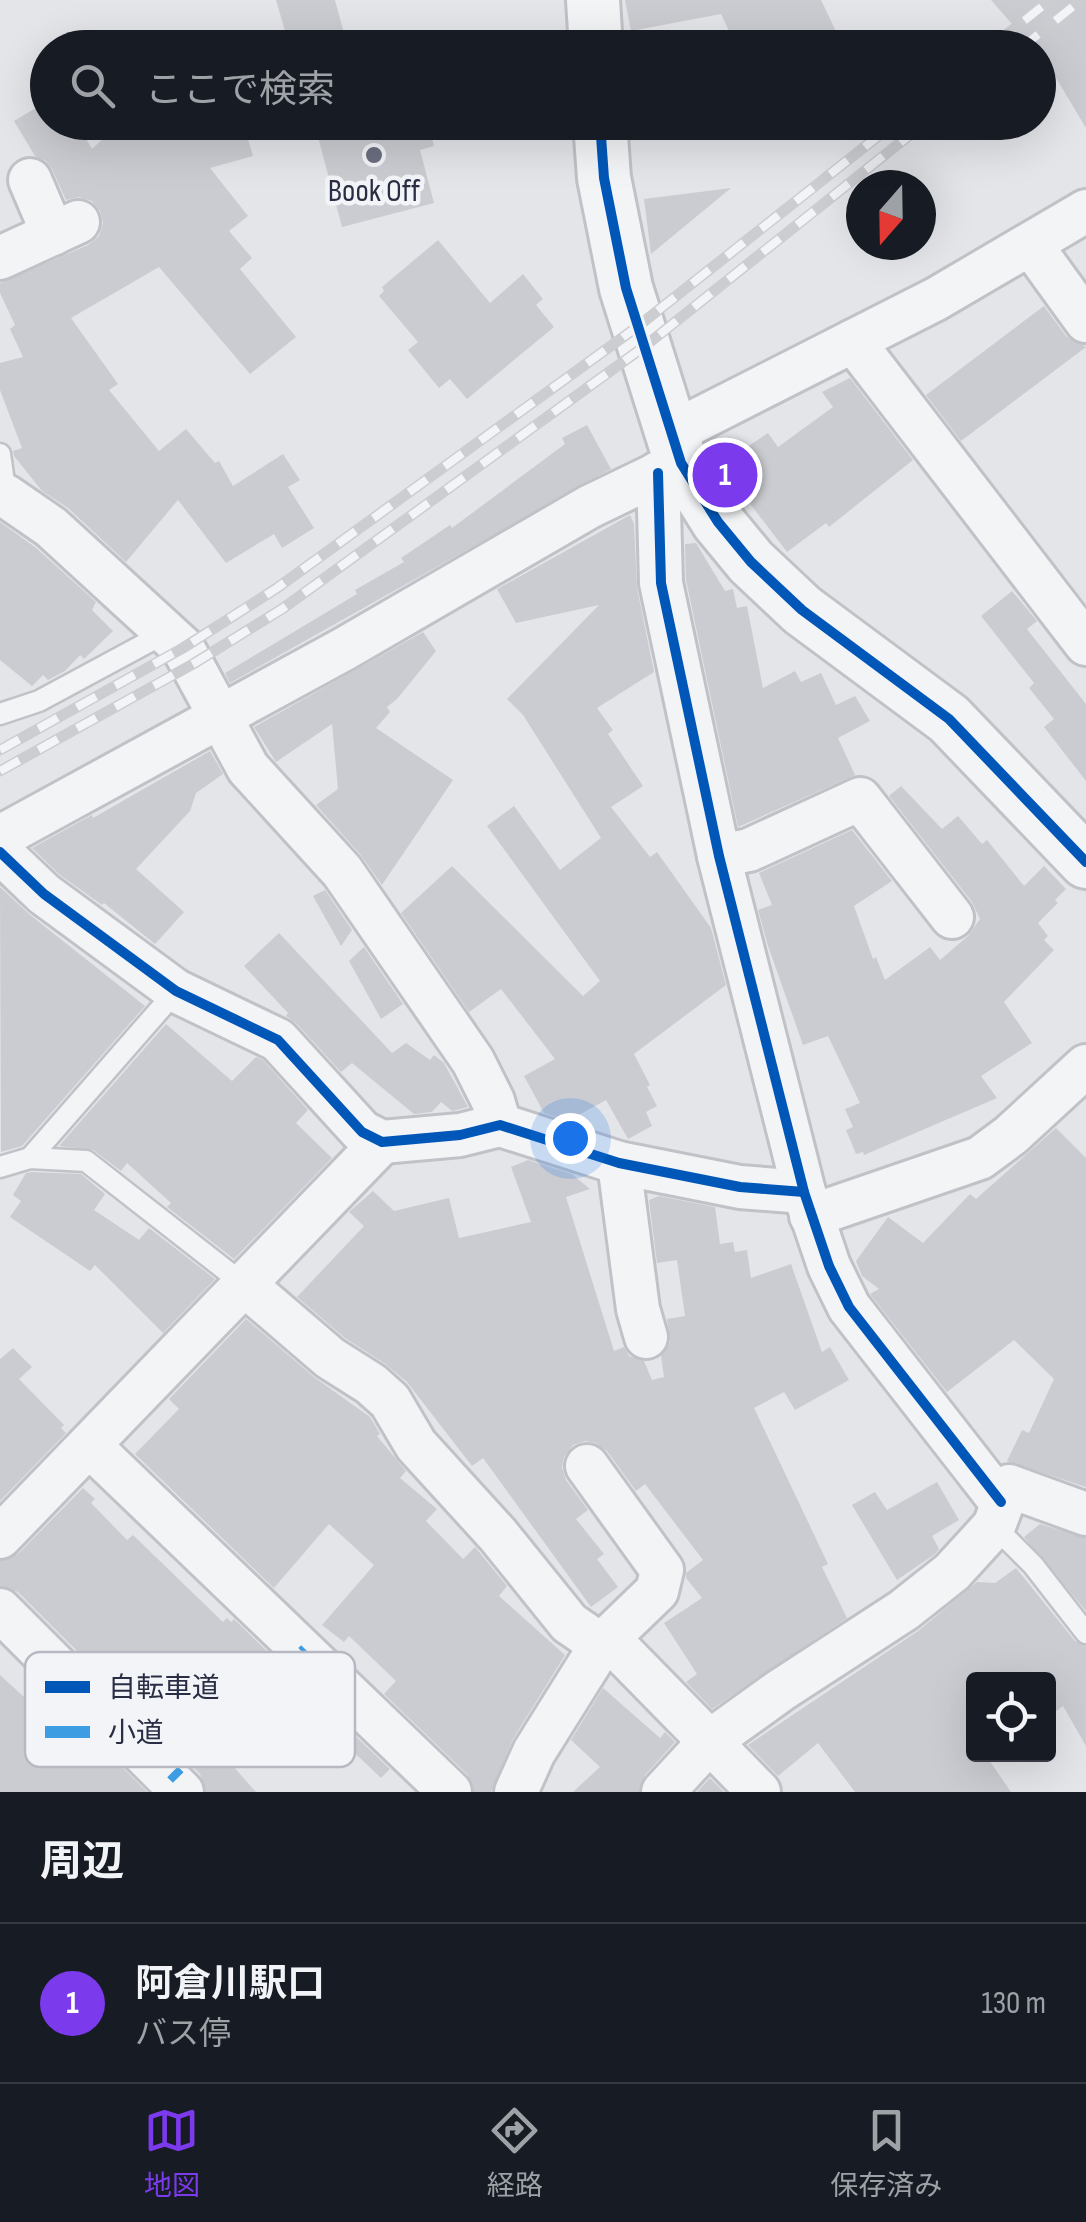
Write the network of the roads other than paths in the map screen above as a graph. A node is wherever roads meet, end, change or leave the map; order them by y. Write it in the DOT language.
graph roads {
  1 [pos="593,0"];
  2 [pos="595,30"];
  3 [pos="601,140"];
  4 [pos="30,180"];
  5 [pos="1086,211"];
  6 [pos="1032,244"];
  7 [pos="0,258"];
  8 [pos="1086,321"];
  9 [pos="854,341"];
  10 [pos="0,454"];
  11 [pos="670,456"];
  12 [pos="3,491"];
  13 [pos="167,632"];
  14 [pos="1086,644"];
  15 [pos="0,714"];
  16 [pos="220,718"];
  17 [pos="0,837"];
  18 [pos="0,852"];
  19 [pos="719,856"];
  20 [pos="1086,862"];
  21 [pos="952,917"];
  22 [pos="176,992"];
  23 [pos="1086,1066"];
  24 [pos="500,1125"];
  25 [pos="382,1142"];
  26 [pos="30,1158"];
  27 [pos="619,1162"];
  28 [pos="0,1168"];
  29 [pos="808,1204"];
  30 [pos="246,1286"];
  31 [pos="646,1338"];
  32 [pos="91,1447"];
  33 [pos="587,1466"];
  34 [pos="998,1514"];
  35 [pos="1086,1514"];
  36 [pos="0,1537"];
  37 [pos="0,1610"];
  38 [pos="1086,1633"];
  39 [pos="604,1641"];
  40 [pos="42,1652"];
  41 [pos="304,1652"];
  42 [pos="355,1701"];
  43 [pos="710,1742"];
  44 [pos="157,1767"];
  45 [pos="182,1792"];
  46 [pos="450,1792"];
  47 [pos="516,1792"];
  48 [pos="663,1792"];
  49 [pos="759,1792"];
  1 -- 2 [label="street"];
  3 -- 11 [label="street"];
  4 -- 7 [label="street"];
  5 -- 6 [label="street"];
  6 -- 8 [label="street"];
  6 -- 9 [label="street"];
  9 -- 11 [label="street"];
  9 -- 14 [label="street"];
  10 -- 12 [label="lane"];
  11 -- 16 [label="street"];
  11 -- 19 [label="street"];
  11 -- 20 [label="street"];
  12 -- 13 [label="street"];
  13 -- 15 [label="lane"];
  13 -- 16 [label="street"];
  16 -- 17 [label="street"];
  16 -- 24 [label="street"];
  18 -- 22 [label="street"];
  19 -- 21 [label="street"];
  19 -- 29 [label="street"];
  22 -- 25 [label="street"];
  22 -- 26 [label="lane"];
  23 -- 29 [label="street"];
  24 -- 25 [label="street"];
  24 -- 27 [label="street"];
  25 -- 30 [label="street"];
  26 -- 28 [label="lane"];
  26 -- 30 [label="lane"];
  27 -- 29 [label="street"];
  27 -- 31 [label="street"];
  29 -- 34 [label="street"];
  30 -- 32 [label="street"];
  30 -- 39 [label="street"];
  32 -- 36 [label="street"];
  32 -- 41 [label="street"];
  33 -- 39 [label="street"];
  34 -- 35 [label="street"];
  34 -- 38 [label="lane"];
  34 -- 43 [label="street"];
  37 -- 40 [label="street"];
  39 -- 43 [label="street"];
  39 -- 47 [label="street"];
  42 -- 46 [label="street"];
  43 -- 48 [label="street"];
  43 -- 49 [label="street"];
  44 -- 45 [label="street"];
}
